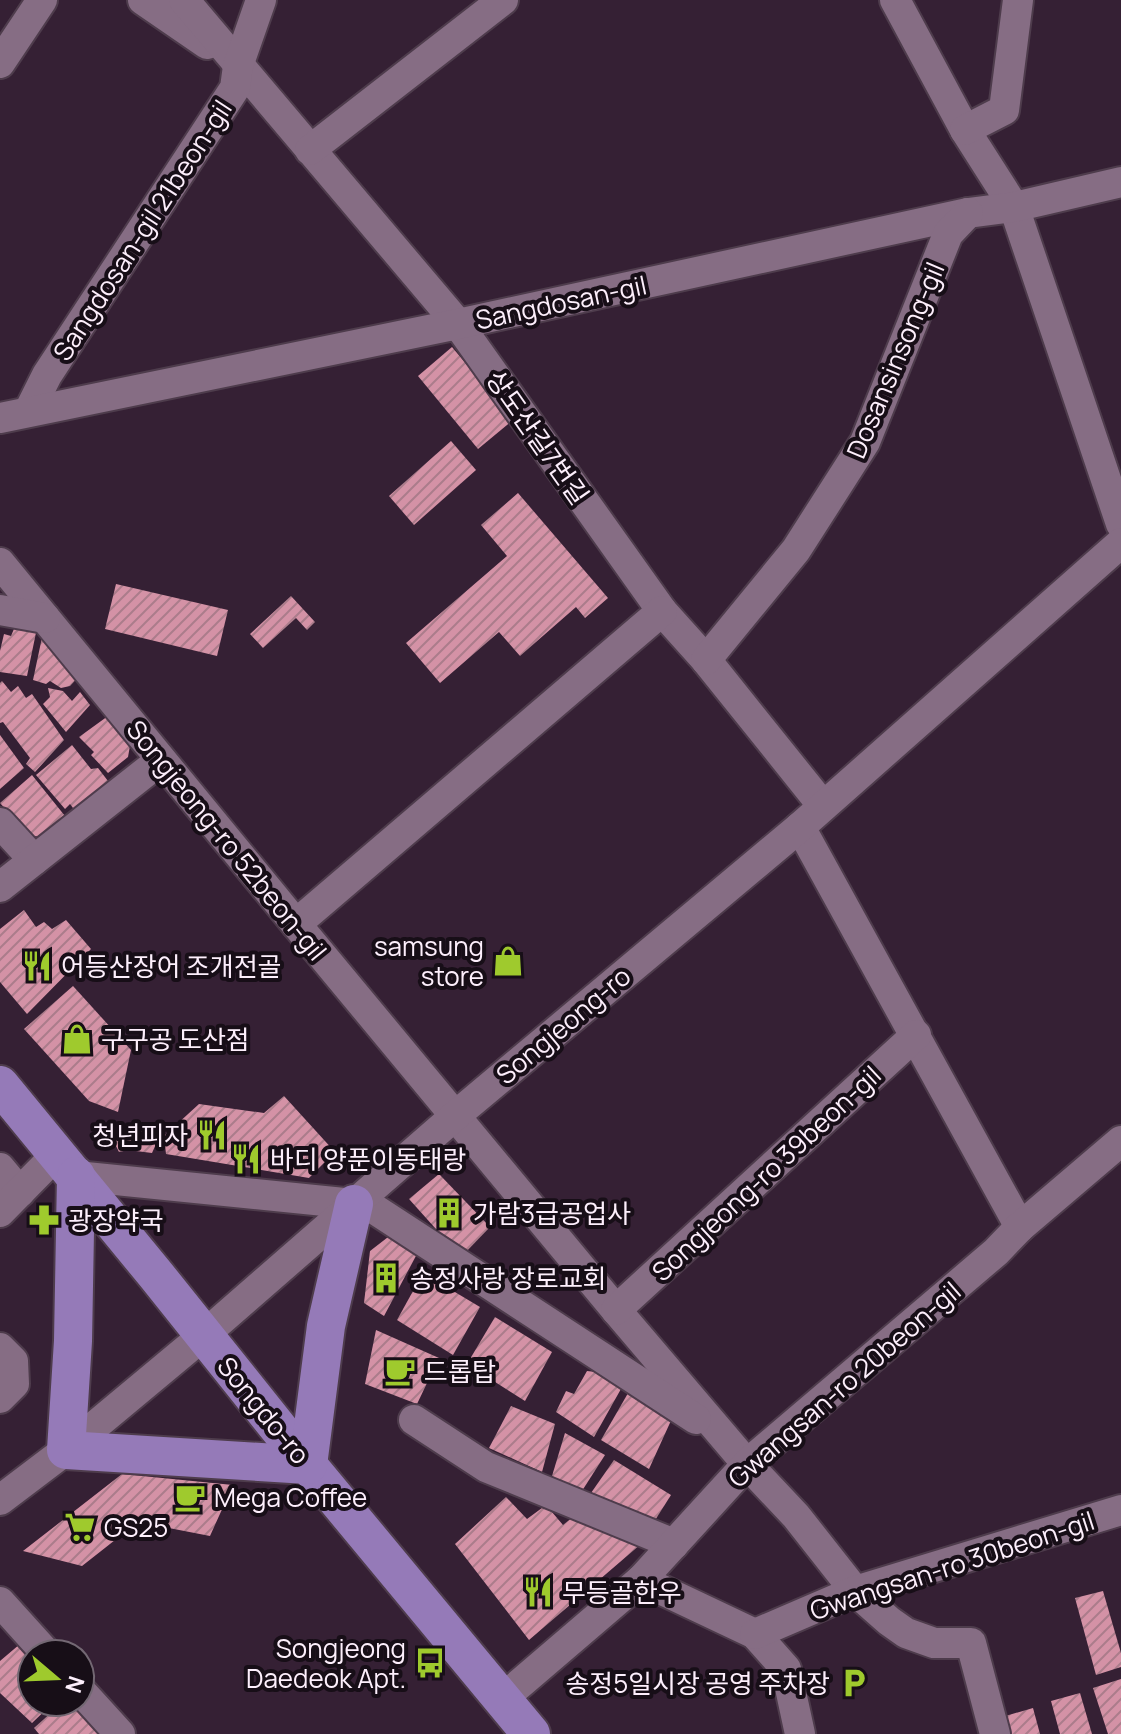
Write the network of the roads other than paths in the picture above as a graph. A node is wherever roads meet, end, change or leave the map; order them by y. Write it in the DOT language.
graph roads {
  1 [pos="42,0"];
  2 [pos="143,0"];
  3 [pos="184,0"];
  4 [pos="261,0"];
  5 [pos="503,0"];
  6 [pos="895,0"];
  7 [pos="1019,1"];
  8 [pos="0,63"];
  9 [pos="238,66"];
  10 [pos="965,130"];
  11 [pos="310,150"];
  12 [pos="1121,182"];
  13 [pos="1014,207"];
  14 [pos="968,213"];
  15 [pos="458,324"];
  16 [pos="29,411"];
  17 [pos="0,418"];
  18 [pos="1121,524"];
  19 [pos="1121,543"];
  20 [pos="0,563"];
  21 [pos="0,610"];
  22 [pos="662,611"];
  23 [pos="45,618"];
  24 [pos="706,660"];
  25 [pos="161,760"];
  26 [pos="823,806"];
  27 [pos="0,823"];
  28 [pos="800,827"];
  29 [pos="34,860"];
  30 [pos="0,887"];
  31 [pos="296,924"];
  32 [pos="916,1035"];
  33 [pos="0,1085"];
  34 [pos="455,1116"];
  35 [pos="1121,1141"];
  36 [pos="67,1165"];
  37 [pos="0,1168"];
  38 [pos="356,1201"];
  39 [pos="10,1202"];
  40 [pos="1020,1227"];
  41 [pos="616,1310"];
  42 [pos="204,1335"];
  43 [pos="0,1348"];
  44 [pos="0,1398"];
  45 [pos="414,1420"];
  46 [pos="724,1438"];
  47 [pos="66,1450"];
  48 [pos="747,1464"];
  49 [pos="308,1465"];
  50 [pos="0,1500"];
  51 [pos="1121,1510"];
  52 [pos="674,1544"];
  53 [pos="641,1580"];
  54 [pos="855,1591"];
  55 [pos="0,1602"];
  56 [pos="755,1634"];
  57 [pos="33,1638"];
  58 [pos="502,1699"];
  59 [pos="96,1708"];
  60 [pos="120,1734"];
  61 [pos="531,1734"];
  62 [pos="800,1734"];
  63 [pos="995,1734"];
  1 -- 8 [label="street"];
  2 -- 9 [label="street"];
  3 -- 9 [label="street, 상도산길7번길"];
  4 -- 9 [label="street, Sangdosan-gil 21beon-gil"];
  5 -- 11 [label="street"];
  6 -- 10 [label="street"];
  7 -- 10 [label="street"];
  9 -- 11 [label="street, 상도산길7번길"];
  9 -- 16 [label="street, Sangdosan-gil 21beon-gil"];
  10 -- 13 [label="street"];
  11 -- 15 [label="street, 상도산길7번길"];
  12 -- 13 [label="street, Sangdosan-gil"];
  13 -- 14 [label="street, Sangdosan-gil"];
  13 -- 18 [label="street"];
  14 -- 15 [label="street, Sangdosan-gil"];
  14 -- 24 [label="street, Dosansinsong-gil"];
  15 -- 16 [label="street, Sangdosan-gil"];
  15 -- 22 [label="street, 상도산길7번길"];
  16 -- 17 [label="street, Sangdosan-gil"];
  19 -- 26 [label="street, Songjeong-ro"];
  20 -- 23 [label="street, Songjeong-ro 52beon-gil"];
  21 -- 23 [label="street"];
  22 -- 24 [label="street, 상도산길7번길"];
  22 -- 31 [label="street"];
  23 -- 25 [label="street, Songjeong-ro 52beon-gil"];
  24 -- 26 [label="street, 상도산길7번길"];
  25 -- 29 [label="street"];
  25 -- 31 [label="street, Songjeong-ro 52beon-gil"];
  26 -- 28 [label="street, Songjeong-ro"];
  27 -- 29 [label="street"];
  28 -- 32 [label="street"];
  28 -- 34 [label="street, Songjeong-ro"];
  29 -- 30 [label="street"];
  31 -- 34 [label="street, Songjeong-ro 52beon-gil"];
  32 -- 40 [label="street"];
  32 -- 41 [label="street, Songjeong-ro 39beon-gil"];
  33 -- 36 [label="main road, Songdo-ro"];
  34 -- 38 [label="street, Songjeong-ro"];
  34 -- 41 [label="street, Songjeong-ro 52beon-gil"];
  35 -- 40 [label="street, Gwangsan-ro 20beon-gil"];
  36 -- 38 [label="street"];
  36 -- 39 [label="street"];
  36 -- 42 [label="main road, Songdo-ro"];
  36 -- 47 [label="main road"];
  37 -- 39 [label="street"];
  38 -- 42 [label="street, Songjeong-ro"];
  38 -- 46 [label="street"];
  38 -- 49 [label="main road"];
  40 -- 48 [label="street, Gwangsan-ro 20beon-gil"];
  41 -- 46 [label="street, Songjeong-ro 52beon-gil"];
  42 -- 47 [label="street, Songjeong-ro"];
  42 -- 49 [label="main road, Songdo-ro"];
  43 -- 44 [label="street"];
  45 -- 52 [label="street"];
  46 -- 48 [label="street"];
  47 -- 49 [label="main road"];
  47 -- 50 [label="street, Songjeong-ro"];
  48 -- 52 [label="street, Gwangsan-ro 20beon-gil"];
  48 -- 54 [label="street"];
  49 -- 58 [label="main road, Songdo-ro"];
  51 -- 54 [label="street, Gwangsan-ro 30beon-gil"];
  52 -- 53 [label="street, Gwangsan-ro 20beon-gil"];
  53 -- 56 [label="street"];
  53 -- 58 [label="street, Gwangsan-ro 20beon-gil"];
  54 -- 56 [label="street, Gwangsan-ro 30beon-gil"];
  54 -- 63 [label="street"];
  55 -- 57 [label="street"];
  56 -- 62 [label="street"];
  58 -- 61 [label="main road, Songdo-ro"];
  59 -- 60 [label="street"];
}
